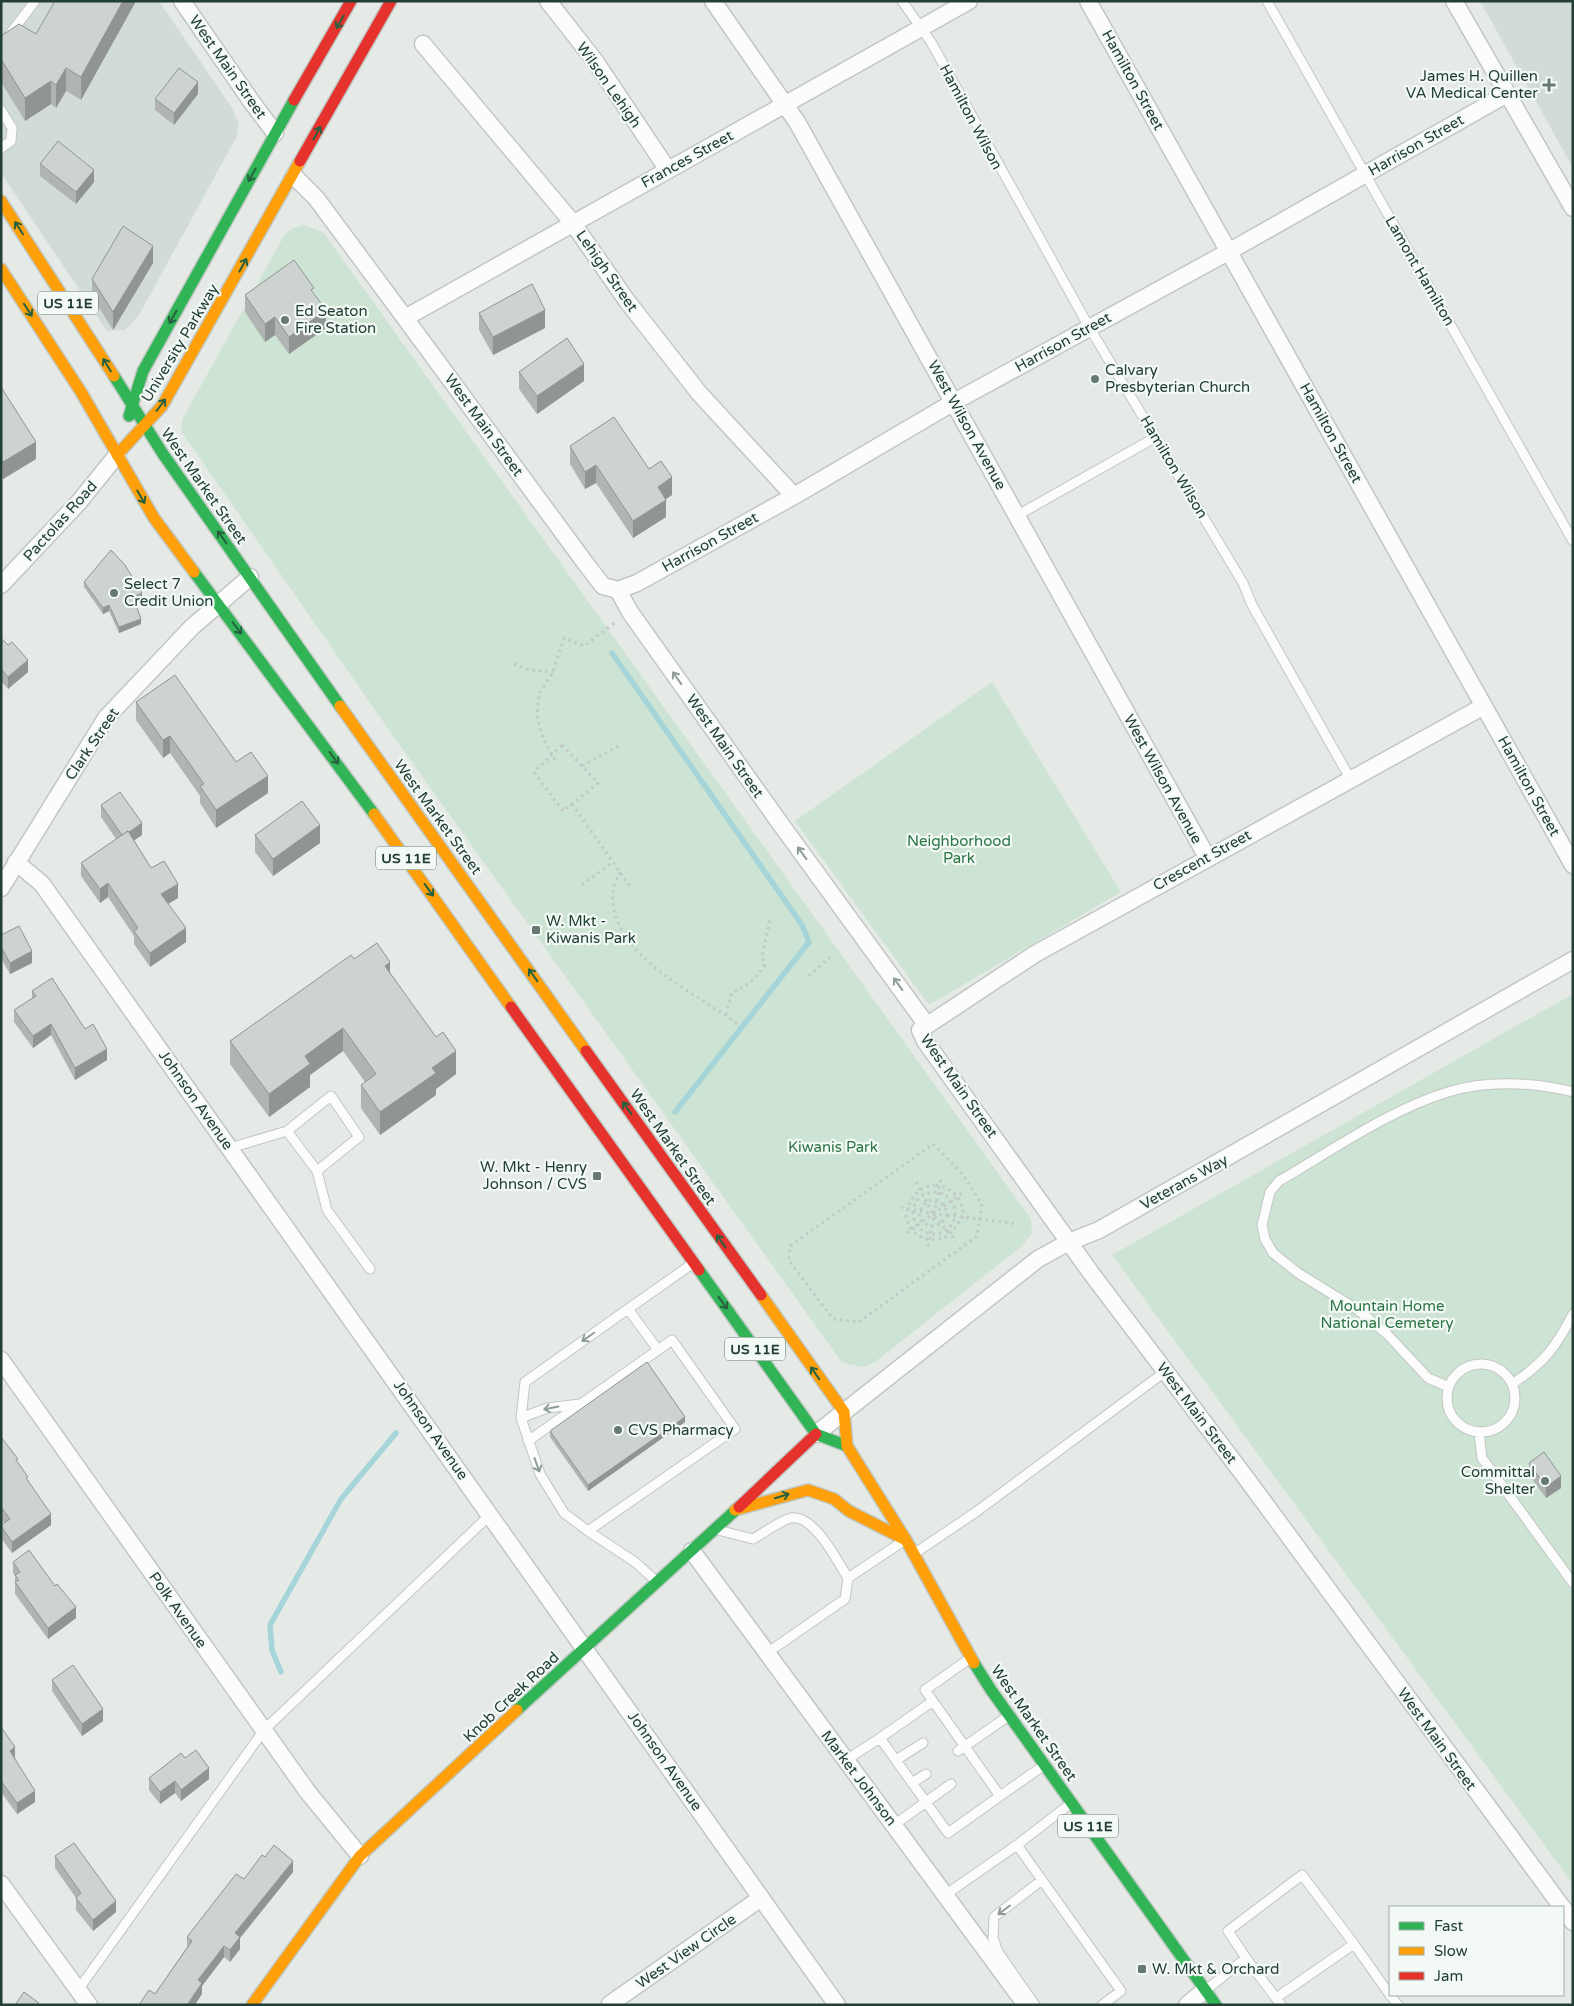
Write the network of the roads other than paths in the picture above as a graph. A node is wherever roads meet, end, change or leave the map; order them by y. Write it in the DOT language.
graph roads {
  1 [pos="34,1"];
  2 [pos="182,1"];
  3 [pos="351,1"];
  4 [pos="391,1"];
  5 [pos="548,1"];
  6 [pos="714,1"];
  7 [pos="902,1"];
  8 [pos="969,1"];
  9 [pos="1088,1"];
  10 [pos="1267,1"];
  11 [pos="1454,1"];
  12 [pos="921,28"];
  13 [pos="423,44"];
  14 [pos="1,46"];
  15 [pos="1507,94"];
  16 [pos="785,104"];
  17 [pos="1,110"];
  18 [pos="275,132"];
  19 [pos="1,148"];
  20 [pos="668,170"];
  21 [pos="1365,175"];
  22 [pos="294,176"];
  23 [pos="1,202"];
  24 [pos="1573,208"];
  25 [pos="572,222"];
  26 [pos="1228,252"];
  27 [pos="1,269"];
  28 [pos="405,318"];
  29 [pos="1089,327"];
  30 [pos="954,402"];
  31 [pos="132,407"];
  32 [pos="144,425"];
  33 [pos="1156,437"];
  34 [pos="117,455"];
  35 [pos="794,496"];
  36 [pos="1018,515"];
  37 [pos="1573,541"];
  38 [pos="250,577"];
  39 [pos="1,585"];
  40 [pos="618,590"];
  41 [pos="218,602"];
  42 [pos="1484,706"];
  43 [pos="1351,780"];
  44 [pos="1207,857"];
  45 [pos="16,862"];
  46 [pos="1573,865"];
  47 [pos="1,888"];
  48 [pos="1573,960"];
  49 [pos="926,1024"];
  50 [pos="1573,1092"];
  51 [pos="287,1131"];
  52 [pos="230,1148"];
  53 [pos="317,1171"];
  54 [pos="1068,1242"];
  55 [pos="694,1263"];
  56 [pos="370,1269"];
  57 [pos="628,1309"];
  58 [pos="1572,1316"];
  59 [pos="658,1350"];
  60 [pos="1,1360"];
  61 [pos="1166,1371"];
  62 [pos="1512,1384"];
  63 [pos="1449,1387"];
  64 [pos="582,1404"];
  65 [pos="844,1412"];
  66 [pos="521,1418"];
  67 [pos="1479,1433"];
  68 [pos="816,1434"];
  69 [pos="528,1441"];
  70 [pos="847,1446"];
  71 [pos="736,1510"];
  72 [pos="491,1514"];
  73 [pos="716,1529"];
  74 [pos="588,1531"];
  75 [pos="906,1540"];
  76 [pos="692,1551"];
  77 [pos="914,1554"];
  78 [pos="848,1578"];
  79 [pos="656,1582"];
  80 [pos="1573,1583"];
  81 [pos="586,1648"];
  82 [pos="767,1653"];
  83 [pos="971,1657"];
  84 [pos="933,1701"];
  85 [pos="1010,1716"];
  86 [pos="264,1730"];
  87 [pos="880,1738"];
  88 [pos="922,1742"];
  89 [pos="961,1749"];
  90 [pos="846,1760"];
  91 [pos="896,1760"];
  92 [pos="1043,1766"];
  93 [pos="926,1774"];
  94 [pos="912,1783"];
  95 [pos="951,1784"];
  96 [pos="1000,1796"];
  97 [pos="924,1801"];
  98 [pos="1071,1803"];
  99 [pos="894,1825"];
  100 [pos="1017,1845"];
  101 [pos="360,1856"];
  102 [pos="1042,1880"];
  103 [pos="1,1884"];
  104 [pos="945,1895"];
  105 [pos="761,1898"];
  106 [pos="1561,1906"];
  107 [pos="1564,1911"];
  108 [pos="1573,1922"];
  109 [pos="1354,1944"];
  110 [pos="1246,1958"];
  111 [pos="78,1990"];
  112 [pos="1205,1990"];
  113 [pos="1389,1994"];
  114 [pos="1279,2001"];
  115 [pos="610,2004"];
  116 [pos="1106,2004"];
  117 [pos="89,2005"];
  118 [pos="252,2005"];
  119 [pos="838,2005"];
  120 [pos="1026,2005"];
  121 [pos="1035,2005"];
  122 [pos="1187,2005"];
  123 [pos="1216,2005"];
  1 -- 14 [label="lane"];
  2 -- 18 [label="street, West Main Street"];
  3 -- 18 [label="main road, University Parkway, one-way"];
  22 -- 4 [label="main road, University Parkway, one-way"];
  5 -- 20 [label="street, Wilson Lehigh"];
  6 -- 16 [label="street, West Wilson Avenue"];
  7 -- 12 [label="lane, Hamilton Wilson"];
  8 -- 12 [label="street, Frances Street"];
  9 -- 26 [label="street, Hamilton Street"];
  10 -- 21 [label="lane, Lamont Hamilton"];
  11 -- 15 [label="street"];
  12 -- 16 [label="street, Frances Street"];
  12 -- 29 [label="lane, Hamilton Wilson"];
  13 -- 25 [label="street, Lehigh Street"];
  15 -- 21 [label="street, Harrison Street"];
  15 -- 24 [label="street"];
  16 -- 20 [label="street, Frances Street"];
  16 -- 30 [label="street, West Wilson Avenue"];
  17 -- 19 [label="lane"];
  18 -- 31 [label="main road, University Parkway, one-way"];
  20 -- 25 [label="street, Frances Street"];
  21 -- 26 [label="street, Harrison Street"];
  21 -- 37 [label="lane, Lamont Hamilton"];
  22 -- 28 [label="street, West Main Street"];
  32 -- 22 [label="main road, University Parkway, one-way"];
  31 -- 23 [label="main road, West Market Street / US 11E, one-way"];
  25 -- 28 [label="street, Frances Street"];
  25 -- 35 [label="street, Lehigh Street"];
  26 -- 29 [label="street, Harrison Street"];
  26 -- 42 [label="street, Hamilton Street"];
  27 -- 34 [label="main road, US 11E, one-way"];
  28 -- 40 [label="street, West Main Street"];
  29 -- 30 [label="street, Harrison Street"];
  29 -- 33 [label="lane, Hamilton Wilson"];
  30 -- 35 [label="street, Harrison Street"];
  30 -- 36 [label="street, West Wilson Avenue"];
  31 -- 32 [label="main road, West Market Street / US 11E"];
  31 -- 34 [label="main road, University Parkway"];
  32 -- 34 [label="main road, University Parkway"];
  38 -- 32 [label="main road, West Market Street / US 11E, one-way"];
  33 -- 36 [label="lane"];
  33 -- 43 [label="lane, Hamilton Wilson"];
  34 -- 39 [label="street, Pactolas Road"];
  34 -- 41 [label="main road, US 11E, one-way"];
  35 -- 40 [label="street, Harrison Street"];
  36 -- 44 [label="street, West Wilson Avenue"];
  38 -- 41 [label="street, Clark Street"];
  65 -- 38 [label="main road, West Market Street / US 11E, one-way"];
  49 -- 40 [label="street, West Main Street, one-way"];
  41 -- 45 [label="street, Clark Street"];
  41 -- 55 [label="main road, US 11E, one-way"];
  42 -- 43 [label="street, Crescent Street"];
  42 -- 46 [label="street, Hamilton Street"];
  43 -- 44 [label="street, Crescent Street"];
  44 -- 49 [label="street, Crescent Street"];
  45 -- 47 [label="street, Clark Street"];
  45 -- 52 [label="street, Johnson Avenue"];
  48 -- 54 [label="street, Veterans Way"];
  49 -- 54 [label="street, West Main Street"];
  50 -- 63 [label="lane"];
  51 -- 52 [label="lane"];
  51 -- 53 [label="lane"];
  51 -- 53 [label="lane"];
  52 -- 72 [label="street, Johnson Avenue"];
  53 -- 56 [label="lane"];
  54 -- 61 [label="street, West Main Street"];
  54 -- 65 [label="street, Veterans Way"];
  55 -- 57 [label="lane"];
  55 -- 68 [label="main road, US 11E, one-way"];
  57 -- 59 [label="lane"];
  57 -- 66 [label="lane, one-way"];
  58 -- 62 [label="lane"];
  59 -- 64 [label="lane"];
  59 -- 74 [label="lane"];
  60 -- 86 [label="street, Polk Avenue"];
  61 -- 77 [label="lane"];
  61 -- 106 [label="street, West Main Street"];
  62 -- 63 [label="lane"];
  62 -- 67 [label="lane"];
  63 -- 67 [label="lane"];
  64 -- 66 [label="lane, one-way"];
  64 -- 69 [label="lane"];
  65 -- 68 [label="street, Veterans Way"];
  65 -- 70 [label="main road, West Market Street / US 11E"];
  66 -- 69 [label="lane"];
  67 -- 80 [label="lane"];
  68 -- 70 [label="main road"];
  68 -- 71 [label="main road, Knob Creek Road"];
  69 -- 74 [label="lane, one-way"];
  70 -- 75 [label="main road, West Market Street / US 11E"];
  71 -- 73 [label="main road, Knob Creek Road"];
  71 -- 75 [label="main road, one-way"];
  72 -- 81 [label="street, Johnson Avenue"];
  72 -- 86 [label="lane"];
  73 -- 76 [label="main road, Knob Creek Road"];
  73 -- 78 [label="lane"];
  74 -- 79 [label="lane"];
  75 -- 77 [label="main road, West Market Street / US 11E"];
  75 -- 78 [label="lane"];
  76 -- 79 [label="main road, Knob Creek Road"];
  76 -- 82 [label="street, Market Johnson"];
  77 -- 83 [label="main road, West Market Street / US 11E"];
  78 -- 82 [label="lane"];
  79 -- 81 [label="main road, Knob Creek Road"];
  81 -- 101 [label="main road, Knob Creek Road"];
  81 -- 105 [label="street, Johnson Avenue"];
  82 -- 90 [label="street, Market Johnson"];
  83 -- 84 [label="lane"];
  83 -- 85 [label="main road, West Market Street / US 11E"];
  84 -- 87 [label="lane"];
  84 -- 89 [label="lane"];
  85 -- 89 [label="lane"];
  85 -- 92 [label="main road, West Market Street / US 11E"];
  86 -- 101 [label="street, Polk Avenue"];
  86 -- 111 [label="lane"];
  87 -- 90 [label="lane"];
  87 -- 91 [label="lane"];
  88 -- 91 [label="lane"];
  89 -- 96 [label="lane"];
  90 -- 99 [label="street, Market Johnson"];
  91 -- 94 [label="lane"];
  92 -- 96 [label="lane"];
  92 -- 98 [label="main road, West Market Street / US 11E"];
  93 -- 94 [label="lane"];
  94 -- 97 [label="lane"];
  95 -- 97 [label="lane"];
  96 -- 97 [label="lane"];
  97 -- 99 [label="lane"];
  98 -- 100 [label="lane"];
  98 -- 112 [label="main road, West Market Street / US 11E"];
  99 -- 104 [label="street, Market Johnson"];
  100 -- 102 [label="lane"];
  100 -- 104 [label="lane"];
  101 -- 118 [label="main road, Knob Creek Road"];
  102 -- 116 [label="lane"];
  102 -- 121 [label="lane, one-way"];
  103 -- 111 [label="street"];
  104 -- 120 [label="street, Market Johnson"];
  105 -- 115 [label="street, West View Circle"];
  105 -- 119 [label="street, Johnson Avenue"];
  107 -- 108 [label="street, West Main Street"];
  109 -- 110 [label="lane"];
  109 -- 113 [label="lane"];
  109 -- 114 [label="lane"];
  110 -- 112 [label="lane"];
  110 -- 114 [label="lane"];
  111 -- 117 [label="street"];
  112 -- 122 [label="street"];
  112 -- 123 [label="main road, West Market Street / US 11E"];
}
